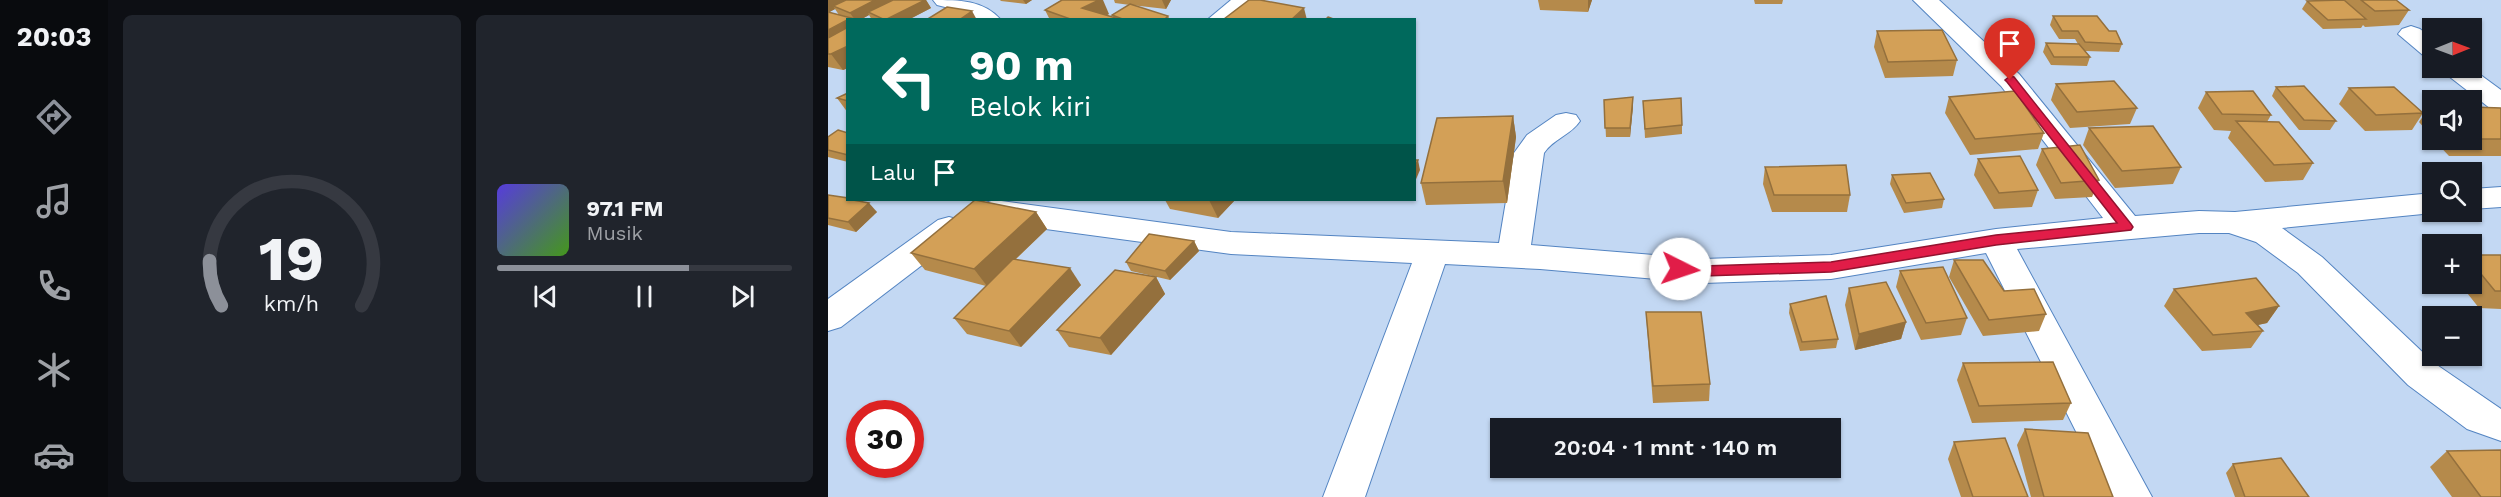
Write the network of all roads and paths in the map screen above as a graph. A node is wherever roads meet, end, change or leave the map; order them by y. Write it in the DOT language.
graph roads {
  1 [pos="945,0"];
  2 [pos="1246,0"];
  3 [pos="1925,0"];
  4 [pos="988,18"];
  5 [pos="1222,18"];
  6 [pos="2411,34"];
  7 [pos="2422,42"];
  8 [pos="2468,78"];
  9 [pos="2501,103"];
  10 [pos="1566,122"];
  11 [pos="2501,196"];
  12 [pos="2482,198"];
  13 [pos="982,204"];
  14 [pos="2422,204"];
  15 [pos="2231,222"];
  16 [pos="2127,227"];
  17 [pos="1996,240"];
  18 [pos="1433,252"];
  19 [pos="1513,255"];
  20 [pos="828,318"];
  21 [pos="2501,425"];
  22 [pos="1344,497"];
  23 [pos="2132,497"];
  1 -- 4 [label="street"];
  2 -- 5 [label="street"];
  3 -- 16 [label="street"];
  6 -- 7 [label="street"];
  8 -- 9 [label="street"];
  10 -- 19 [label="street"];
  11 -- 12 [label="street"];
  13 -- 18 [label="street"];
  13 -- 20 [label="street"];
  14 -- 15 [label="street"];
  15 -- 16 [label="street"];
  15 -- 21 [label="street"];
  16 -- 17 [label="street"];
  17 -- 19 [label="street"];
  17 -- 23 [label="street"];
  18 -- 19 [label="street"];
  18 -- 22 [label="street"];
}
